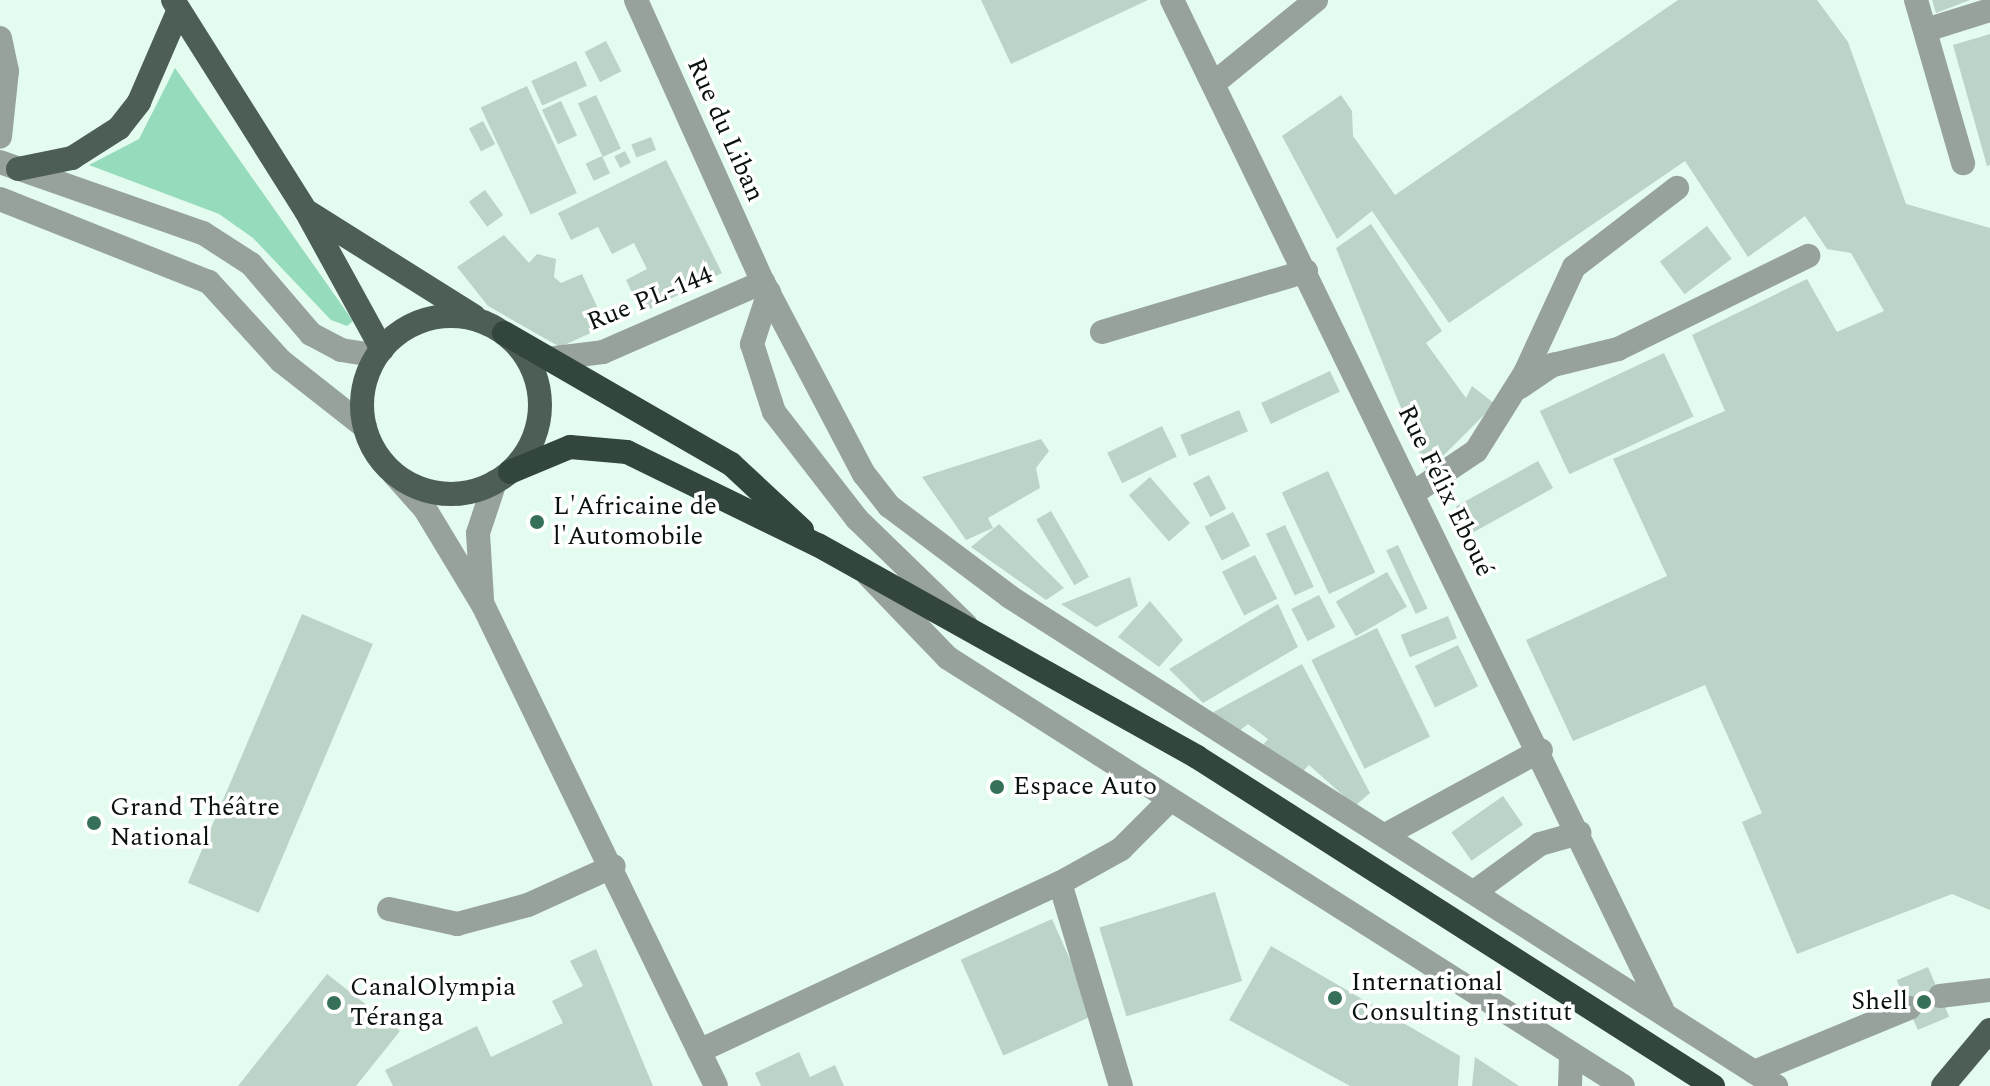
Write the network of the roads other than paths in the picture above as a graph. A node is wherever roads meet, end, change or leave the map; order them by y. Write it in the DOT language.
graph roads {
  1 [pos="636,0"];
  2 [pos="1172,0"];
  3 [pos="1316,0"];
  4 [pos="1916,0"];
  5 [pos="176,6"];
  6 [pos="1990,10"];
  7 [pos="1926,30"];
  8 [pos="0,38"];
  9 [pos="1213,84"];
  10 [pos="0,137"];
  11 [pos="1963,163"];
  12 [pos="9,165"];
  13 [pos="1677,188"];
  14 [pos="0,199"];
  15 [pos="306,211"];
  16 [pos="1808,256"];
  17 [pos="1306,271"];
  18 [pos="766,287"];
  19 [pos="495,328"];
  20 [pos="1102,332"];
  21 [pos="380,353"];
  22 [pos="555,358"];
  23 [pos="1513,392"];
  24 [pos="365,427"];
  25 [pos="393,473"];
  26 [pos="502,477"];
  27 [pos="1415,492"];
  28 [pos="818,545"];
  29 [pos="861,567"];
  30 [pos="483,605"];
  31 [pos="966,625"];
  32 [pos="1541,750"];
  33 [pos="1167,803"];
  34 [pos="1389,833"];
  35 [pos="1579,833"];
  36 [pos="614,866"];
  37 [pos="1060,883"];
  38 [pos="1477,890"];
  39 [pos="389,909"];
  40 [pos="1990,990"];
  41 [pos="1940,996"];
  42 [pos="1909,1008"];
  43 [pos="1662,1009"];
  44 [pos="1990,1030"];
  45 [pos="699,1051"];
  46 [pos="1571,1054"];
  47 [pos="1754,1072"];
  48 [pos="716,1086"];
  49 [pos="1121,1086"];
  50 [pos="1570,1086"];
  51 [pos="1623,1086"];
  52 [pos="1713,1086"];
  53 [pos="1776,1086"];
  54 [pos="1943,1086"];
  1 -- 18 [label="street, Rue du Liban"];
  2 -- 9 [label="street, Rue Félix Eboué"];
  3 -- 9 [label="street"];
  4 -- 7 [label="street"];
  5 -- 12 [label="main road"];
  5 -- 15 [label="main road"];
  6 -- 7 [label="street"];
  7 -- 11 [label="street"];
  8 -- 10 [label="street"];
  9 -- 17 [label="street, Rue Félix Eboué"];
  12 -- 21 [label="street"];
  13 -- 23 [label="street"];
  14 -- 24 [label="street"];
  15 -- 19 [label="main road"];
  15 -- 21 [label="main road"];
  16 -- 23 [label="street"];
  17 -- 20 [label="street"];
  17 -- 27 [label="street, Rue Félix Eboué"];
  18 -- 22 [label="street, Rue PL-144"];
  18 -- 31 [label="street"];
  18 -- 34 [label="street, Rue du Liban"];
  19 -- 21 [label="main road"];
  19 -- 22 [label="highway"];
  19 -- 26 [label="main road"];
  21 -- 24 [label="main road"];
  22 -- 28 [label="highway"];
  23 -- 27 [label="street"];
  24 -- 25 [label="main road"];
  25 -- 26 [label="main road"];
  25 -- 30 [label="street"];
  26 -- 28 [label="highway"];
  26 -- 30 [label="street"];
  27 -- 32 [label="street, Rue Félix Eboué"];
  28 -- 29 [label="highway"];
  29 -- 31 [label="highway"];
  29 -- 33 [label="street"];
  30 -- 36 [label="street"];
  31 -- 52 [label="highway"];
  32 -- 34 [label="street"];
  32 -- 35 [label="street, Rue Félix Eboué"];
  33 -- 37 [label="street"];
  33 -- 46 [label="street"];
  34 -- 38 [label="street, Rue du Liban"];
  35 -- 38 [label="street"];
  35 -- 43 [label="street, Rue Félix Eboué"];
  36 -- 39 [label="street"];
  36 -- 45 [label="street"];
  37 -- 45 [label="street"];
  37 -- 49 [label="street"];
  38 -- 43 [label="street, Rue du Liban"];
  40 -- 41 [label="street"];
  42 -- 47 [label="street"];
  43 -- 47 [label="street, Rue du Liban"];
  44 -- 54 [label="main road"];
  45 -- 48 [label="street"];
  46 -- 50 [label="street"];
  46 -- 51 [label="street"];
  47 -- 53 [label="street, Rue du Liban"];
}
